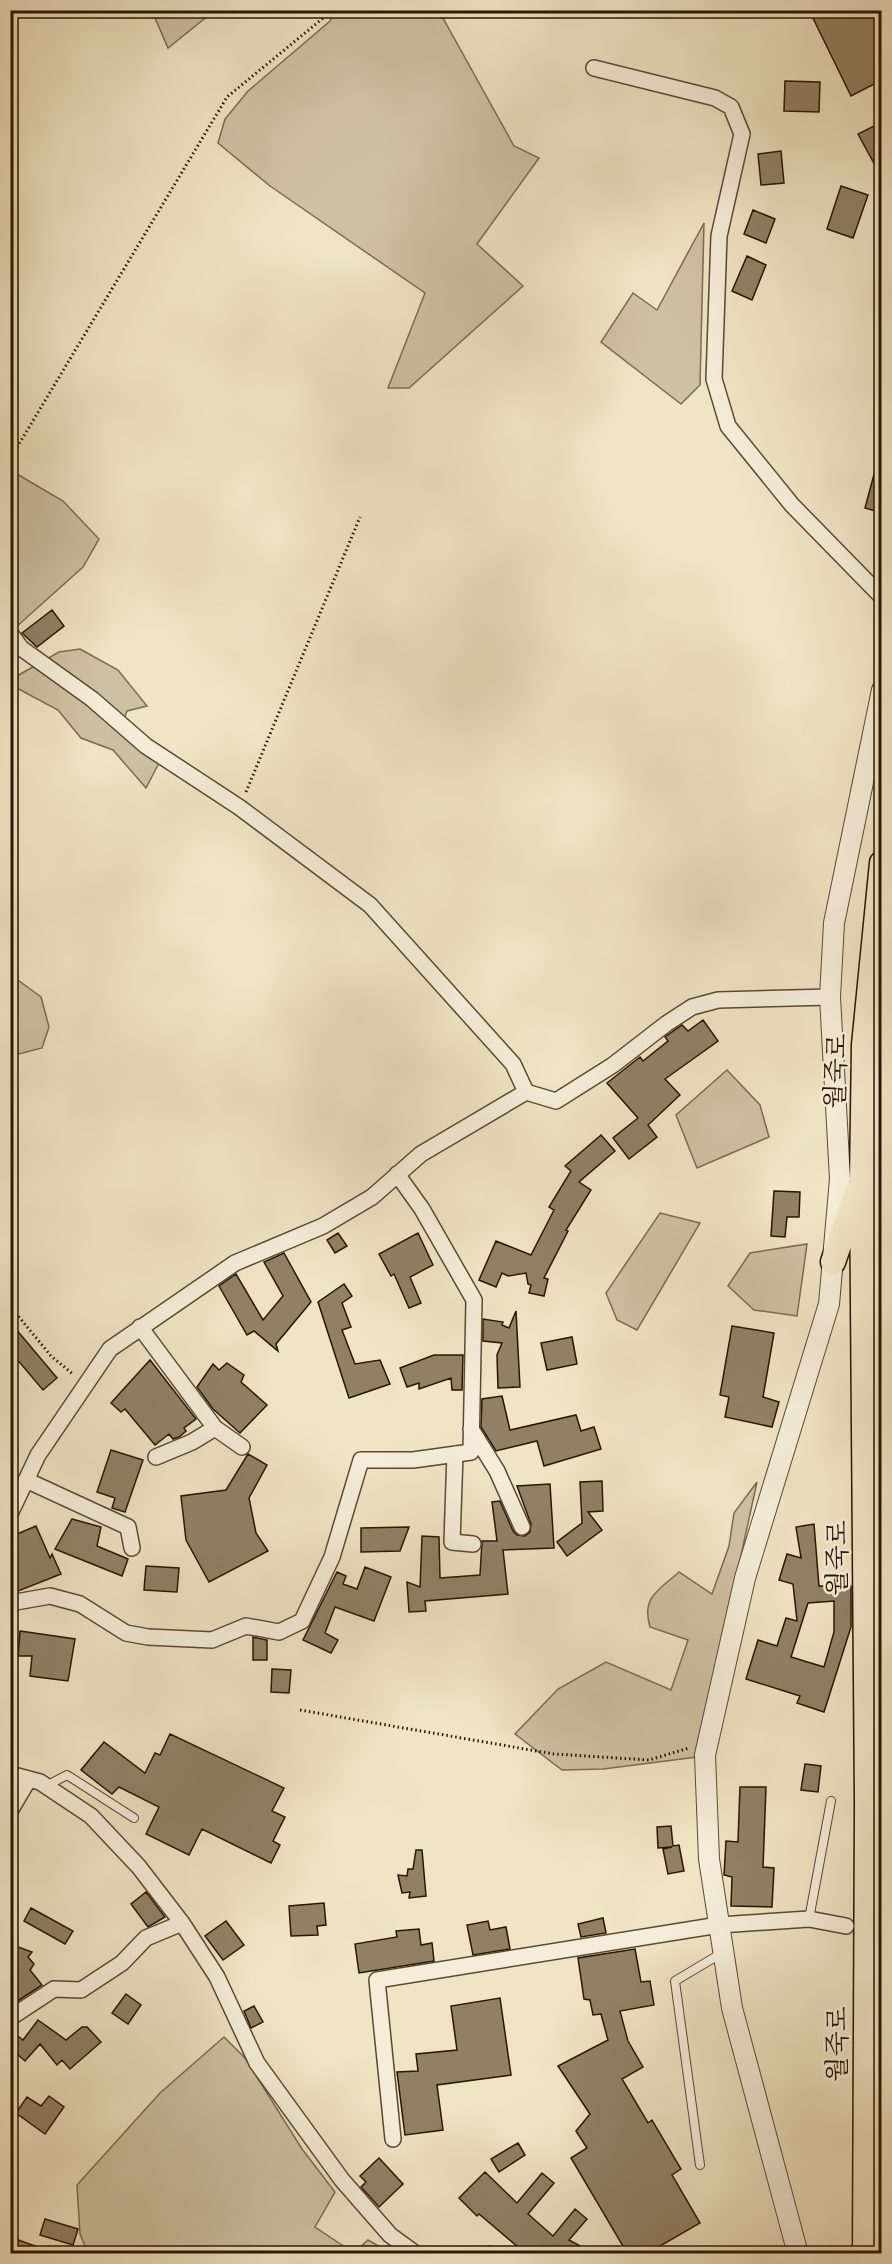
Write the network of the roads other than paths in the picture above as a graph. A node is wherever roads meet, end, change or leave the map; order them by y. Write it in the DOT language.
graph roads {
  1 [pos="594,68"];
  2 [pos="882,597"];
  3 [pos="10,633"];
  4 [pos="882,690"];
  5 [pos="882,863"];
  6 [pos="830,997"];
  7 [pos="526,1092"];
  8 [pos="397,1174"];
  9 [pos="862,1179"];
  10 [pos="832,1262"];
  11 [pos="140,1328"];
  12 [pos="470,1426"];
  13 [pos="215,1428"];
  14 [pos="242,1447"];
  15 [pos="455,1454"];
  16 [pos="156,1457"];
  17 [pos="27,1480"];
  18 [pos="10,1514"];
  19 [pos="522,1527"];
  20 [pos="473,1544"];
  21 [pos="132,1548"];
  22 [pos="10,1603"];
  23 [pos="10,1774"];
  24 [pos="29,1779"];
  25 [pos="46,1786"];
  26 [pos="831,1801"];
  27 [pos="10,1811"];
  28 [pos="134,1818"];
  29 [pos="809,1919"];
  30 [pos="182,1923"];
  31 [pos="719,1925"];
  32 [pos="846,1926"];
  33 [pos="723,1952"];
  34 [pos="10,2018"];
  35 [pos="393,2139"];
  36 [pos="700,2165"];
  37 [pos="411,2251"];
  38 [pos="798,2253"];
  39 [pos="865,2253"];
  1 -- 2 [label="street"];
  3 -- 7 [label="street"];
  4 -- 6 [label="street"];
  5 -- 9 [label="main road, 월죽로"];
  6 -- 7 [label="street"];
  6 -- 10 [label="street"];
  7 -- 8 [label="street"];
  8 -- 11 [label="street"];
  8 -- 12 [label="street"];
  9 -- 10 [label="main road"];
  9 -- 39 [label="main road, 월죽로"];
  10 -- 31 [label="street"];
  11 -- 13 [label="street"];
  11 -- 17 [label="street"];
  12 -- 15 [label="street"];
  12 -- 19 [label="street"];
  13 -- 14 [label="street"];
  13 -- 16 [label="street"];
  15 -- 20 [label="street"];
  15 -- 22 [label="street"];
  17 -- 18 [label="street"];
  17 -- 21 [label="street"];
  23 -- 24 [label="street"];
  24 -- 25 [label="street"];
  24 -- 27 [label="street"];
  25 -- 28 [label="lane"];
  25 -- 30 [label="street"];
  26 -- 29 [label="lane"];
  29 -- 31 [label="street"];
  29 -- 32 [label="street"];
  30 -- 34 [label="street"];
  30 -- 37 [label="street"];
  31 -- 33 [label="street"];
  31 -- 35 [label="street"];
  33 -- 36 [label="lane"];
  33 -- 38 [label="street"];
}
